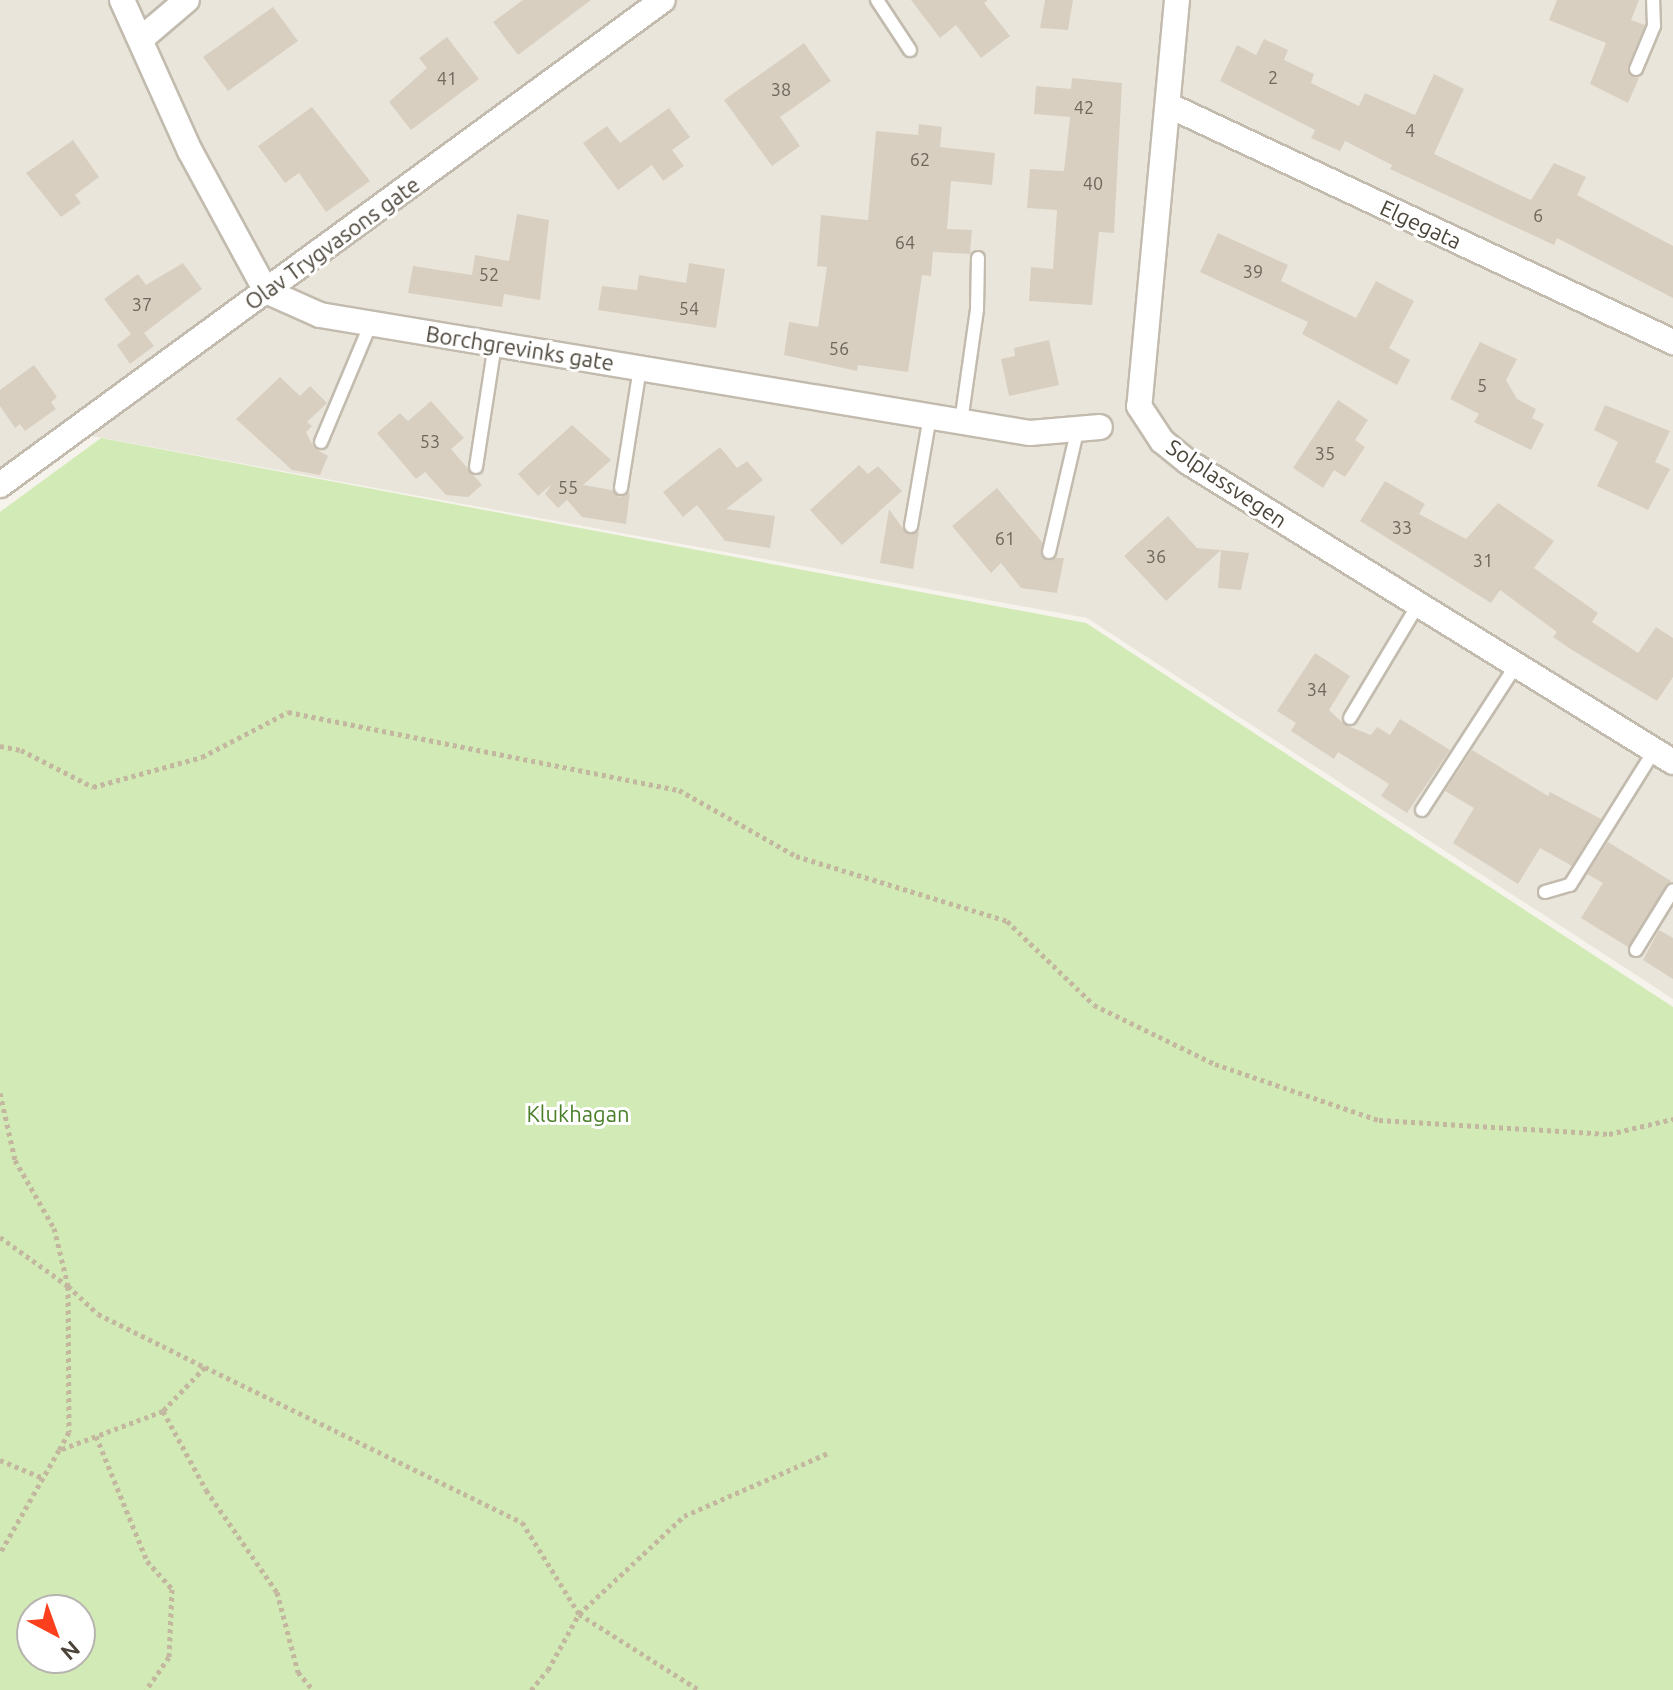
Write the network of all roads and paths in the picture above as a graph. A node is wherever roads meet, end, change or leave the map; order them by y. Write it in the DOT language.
graph roads {
  1 [pos="122,0"];
  2 [pos="187,0"];
  3 [pos="663,0"];
  4 [pos="877,0"];
  5 [pos="1177,0"];
  6 [pos="1653,0"];
  7 [pos="141,39"];
  8 [pos="910,50"];
  9 [pos="1636,69"];
  10 [pos="1170,106"];
  11 [pos="978,258"];
  12 [pos="266,291"];
  13 [pos="371,323"];
  14 [pos="1673,342"];
  15 [pos="495,344"];
  16 [pos="640,368"];
  17 [pos="930,416"];
  18 [pos="961,422"];
  19 [pos="1088,429"];
  20 [pos="321,442"];
  21 [pos="476,467"];
  22 [pos="0,485"];
  23 [pos="621,488"];
  24 [pos="911,526"];
  25 [pos="1049,552"];
  26 [pos="1418,605"];
  27 [pos="1516,665"];
  28 [pos="1350,718"];
  29 [pos="0,746"];
  30 [pos="1664,756"];
  31 [pos="1422,810"];
  32 [pos="1673,890"];
  33 [pos="1545,892"];
  34 [pos="1636,950"];
  35 [pos="0,1093"];
  36 [pos="1673,1119"];
  37 [pos="0,1237"];
  38 [pos="68,1286"];
  39 [pos="205,1367"];
  40 [pos="163,1411"];
  41 [pos="96,1436"];
  42 [pos="59,1450"];
  43 [pos="828,1453"];
  44 [pos="0,1460"];
  45 [pos="43,1478"];
  46 [pos="2,1546"];
  47 [pos="0,1553"];
  48 [pos="579,1614"];
  49 [pos="146,1690"];
  50 [pos="313,1690"];
  51 [pos="531,1690"];
  52 [pos="699,1690"];
  1 -- 7 [label="street"];
  2 -- 7 [label="street"];
  3 -- 12 [label="street, Olav Trygvasons gate"];
  4 -- 8 [label="lane"];
  5 -- 10 [label="street, Solplassvegen"];
  6 -- 9 [label="lane"];
  7 -- 12 [label="street"];
  10 -- 14 [label="street, Elgegata"];
  10 -- 26 [label="street, Solplassvegen"];
  11 -- 18 [label="lane"];
  12 -- 13 [label="street, Borchgrevinks gate"];
  12 -- 22 [label="street, Olav Trygvasons gate"];
  13 -- 15 [label="street, Borchgrevinks gate"];
  13 -- 20 [label="lane"];
  15 -- 16 [label="street, Borchgrevinks gate"];
  15 -- 21 [label="lane"];
  16 -- 17 [label="street, Borchgrevinks gate"];
  16 -- 23 [label="lane"];
  17 -- 18 [label="street, Borchgrevinks gate"];
  17 -- 24 [label="lane"];
  18 -- 19 [label="street, Borchgrevinks gate"];
  19 -- 25 [label="lane"];
  26 -- 27 [label="street, Solplassvegen"];
  26 -- 28 [label="lane"];
  27 -- 30 [label="street, Solplassvegen"];
  27 -- 31 [label="lane"];
  29 -- 36 [label="path"];
  30 -- 33 [label="lane"];
  32 -- 34 [label="lane"];
  35 -- 38 [label="path"];
  37 -- 38 [label="path"];
  38 -- 39 [label="path"];
  38 -- 42 [label="path"];
  39 -- 40 [label="path"];
  39 -- 48 [label="path"];
  40 -- 41 [label="path"];
  40 -- 50 [label="path"];
  41 -- 42 [label="path"];
  41 -- 49 [label="path"];
  42 -- 45 [label="path"];
  43 -- 48 [label="path"];
  44 -- 45 [label="path"];
  45 -- 46 [label="path"];
  46 -- 47 [label="path"];
  48 -- 51 [label="path"];
  48 -- 52 [label="path"];
}
